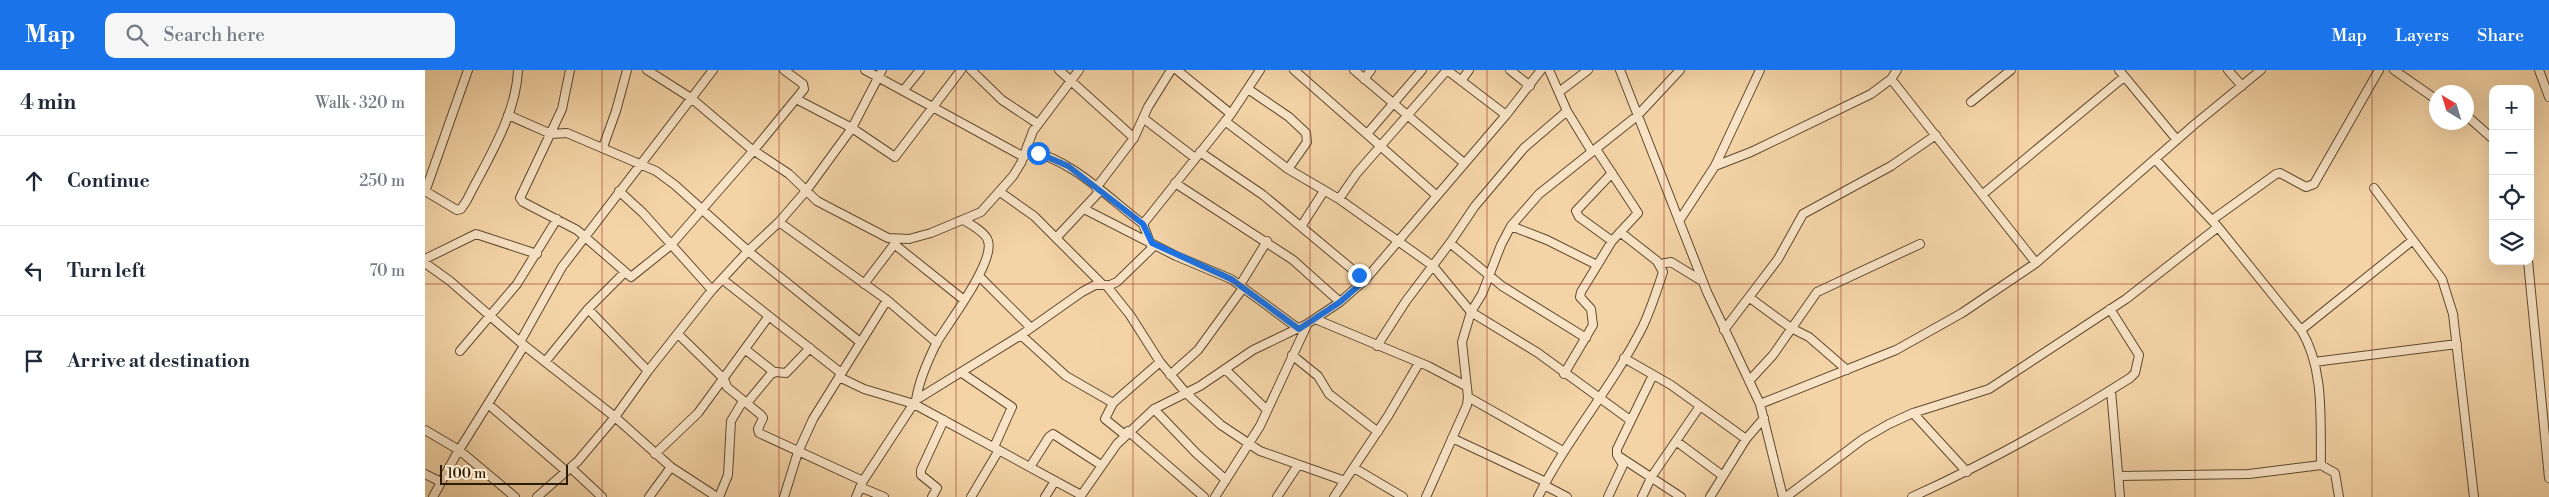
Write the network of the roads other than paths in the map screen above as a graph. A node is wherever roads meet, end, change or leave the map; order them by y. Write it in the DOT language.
graph roads {
  1 [pos="468,70"];
  2 [pos="518,70"];
  3 [pos="570,70"];
  4 [pos="627,70"];
  5 [pos="647,70"];
  6 [pos="713,70"];
  7 [pos="784,70"];
  8 [pos="865,70"];
  9 [pos="882,70"];
  10 [pos="920,70"];
  11 [pos="961,70"];
  12 [pos="971,70"];
  13 [pos="1059,70"];
  14 [pos="1079,70"];
  15 [pos="1171,70"];
  16 [pos="1177,70"];
  17 [pos="1249,70"];
  18 [pos="1294,70"];
  19 [pos="1353,70"];
  20 [pos="1371,70"];
  21 [pos="1422,70"];
  22 [pos="1447,70"];
  23 [pos="1469,70"];
  24 [pos="1510,70"];
  25 [pos="1541,70"];
  26 [pos="1549,70"];
  27 [pos="1588,70"];
  28 [pos="1621,70"];
  29 [pos="1680,70"];
  30 [pos="1760,70"];
  31 [pos="1897,70"];
  32 [pos="2011,70"];
  33 [pos="2119,70"];
  34 [pos="2228,70"];
  35 [pos="2261,70"];
  36 [pos="2379,70"];
  37 [pos="2394,70"];
  38 [pos="2539,70"];
  39 [pos="1259,73"];
  40 [pos="2125,77"];
  41 [pos="1364,78"];
  42 [pos="879,79"];
  43 [pos="1891,79"];
  44 [pos="1461,80"];
  45 [pos="1073,81"];
  46 [pos="1529,86"];
  47 [pos="2241,86"];
  48 [pos="1248,89"];
  49 [pos="903,91"];
  50 [pos="1559,92"];
  51 [pos="2429,94"];
  52 [pos="2549,97"];
  53 [pos="691,98"];
  54 [pos="796,99"];
  55 [pos="1971,102"];
  56 [pos="1393,104"];
  57 [pos="932,106"];
  58 [pos="1567,111"];
  59 [pos="1231,114"];
  60 [pos="508,115"];
  61 [pos="1506,115"];
  62 [pos="1408,116"];
  63 [pos="1637,116"];
  64 [pos="1143,118"];
  65 [pos="1225,121"];
  66 [pos="2474,122"];
  67 [pos="1038,124"];
  68 [pos="852,128"];
  69 [pos="551,134"];
  70 [pos="1367,134"];
  71 [pos="1936,135"];
  72 [pos="2489,135"];
  73 [pos="1134,138"];
  74 [pos="2177,140"];
  75 [pos="1380,146"];
  76 [pos="603,147"];
  77 [pos="754,150"];
  78 [pos="1594,150"];
  79 [pos="1025,154"];
  80 [pos="1198,155"];
  81 [pos="2155,159"];
  82 [pos="640,163"];
  83 [pos="1464,163"];
  84 [pos="1715,166"];
  85 [pos="1287,169"];
  86 [pos="1612,173"];
  87 [pos="1175,183"];
  88 [pos="2374,188"];
  89 [pos="1098,190"];
  90 [pos="425,191"];
  91 [pos="619,191"];
  92 [pos="806,191"];
  93 [pos="1325,191"];
  94 [pos="1000,192"];
  95 [pos="1983,194"];
  96 [pos="1436,195"];
  97 [pos="1339,199"];
  98 [pos="1084,208"];
  99 [pos="702,210"];
  100 [pos="557,220"];
  101 [pos="2212,220"];
  102 [pos="965,221"];
  103 [pos="1679,221"];
  104 [pos="779,222"];
  105 [pos="1143,224"];
  106 [pos="1301,225"];
  107 [pos="1511,226"];
  108 [pos="2218,227"];
  109 [pos="1620,232"];
  110 [pos="585,236"];
  111 [pos="1056,238"];
  112 [pos="1613,240"];
  113 [pos="2413,240"];
  114 [pos="1267,241"];
  115 [pos="1399,241"];
  116 [pos="896,242"];
  117 [pos="1152,243"];
  118 [pos="1449,243"];
  119 [pos="1920,244"];
  120 [pos="671,245"];
  121 [pos="748,251"];
  122 [pos="537,254"];
  123 [pos="425,259"];
  124 [pos="425,263"];
  125 [pos="2036,263"];
  126 [pos="1660,264"];
  127 [pos="1597,265"];
  128 [pos="2528,265"];
  129 [pos="1433,266"];
  130 [pos="625,272"];
  131 [pos="979,276"];
  132 [pos="1490,277"];
  133 [pos="722,279"];
  134 [pos="1365,280"];
  135 [pos="1702,281"];
  136 [pos="864,284"];
  137 [pos="1104,285"];
  138 [pos="1242,286"];
  139 [pos="712,290"];
  140 [pos="1750,298"];
  141 [pos="887,300"];
  142 [pos="964,300"];
  143 [pos="1340,302"];
  144 [pos="588,309"];
  145 [pos="2110,309"];
  146 [pos="1471,312"];
  147 [pos="491,316"];
  148 [pos="769,316"];
  149 [pos="1315,319"];
  150 [pos="1307,324"];
  151 [pos="1031,328"];
  152 [pos="1791,328"];
  153 [pos="1299,329"];
  154 [pos="1724,330"];
  155 [pos="2301,330"];
  156 [pos="678,334"];
  157 [pos="1021,335"];
  158 [pos="1586,338"];
  159 [pos="860,342"];
  160 [pos="937,343"];
  161 [pos="522,344"];
  162 [pos="2457,344"];
  163 [pos="1377,346"];
  164 [pos="810,348"];
  165 [pos="746,350"];
  166 [pos="460,351"];
  167 [pos="1292,356"];
  168 [pos="1624,358"];
  169 [pos="545,362"];
  170 [pos="1159,362"];
  171 [pos="2314,362"];
  172 [pos="1419,363"];
  173 [pos="1225,369"];
  174 [pos="1847,370"];
  175 [pos="648,371"];
  176 [pos="773,372"];
  177 [pos="962,373"];
  178 [pos="1564,374"];
  179 [pos="840,375"];
  180 [pos="1170,375"];
  181 [pos="1653,375"];
  182 [pos="724,379"];
  183 [pos="1749,381"];
  184 [pos="1466,386"];
  185 [pos="2111,390"];
  186 [pos="1186,393"];
  187 [pos="1468,397"];
  188 [pos="1599,400"];
  189 [pos="745,402"];
  190 [pos="915,402"];
  191 [pos="1113,403"];
  192 [pos="488,404"];
  193 [pos="1760,404"];
  194 [pos="1700,406"];
  195 [pos="1154,409"];
  196 [pos="1267,410"];
  197 [pos="1913,413"];
  198 [pos="615,417"];
  199 [pos="1764,418"];
  200 [pos="944,420"];
  201 [pos="1630,420"];
  202 [pos="425,430"];
  203 [pos="1378,432"];
  204 [pos="1126,433"];
  205 [pos="1452,438"];
  206 [pos="1746,439"];
  207 [pos="1676,441"];
  208 [pos="1247,444"];
  209 [pos="996,449"];
  210 [pos="459,450"];
  211 [pos="1563,451"];
  212 [pos="798,452"];
  213 [pos="655,454"];
  214 [pos="1617,455"];
  215 [pos="1101,465"];
  216 [pos="1298,465"];
  217 [pos="2321,465"];
  218 [pos="671,467"];
  219 [pos="1030,467"];
  220 [pos="1354,468"];
  221 [pos="568,470"];
  222 [pos="1967,472"];
  223 [pos="425,474"];
  224 [pos="1653,476"];
  225 [pos="1723,476"];
  226 [pos="2119,476"];
  227 [pos="2549,478"];
  228 [pos="1226,480"];
  229 [pos="1055,481"];
  230 [pos="1345,481"];
  231 [pos="441,482"];
  232 [pos="1545,483"];
  233 [pos="861,484"];
  234 [pos="1081,496"];
  235 [pos="433,497"];
  236 [pos="515,497"];
  237 [pos="537,497"];
  238 [pos="602,497"];
  239 [pos="649,497"];
  240 [pos="718,497"];
  241 [pos="784,497"];
  242 [pos="855,497"];
  243 [pos="884,497"];
  244 [pos="932,497"];
  245 [pos="971,497"];
  246 [pos="1045,497"];
  247 [pos="1204,497"];
  248 [pos="1215,497"];
  249 [pos="1277,497"];
  250 [pos="1334,497"];
  251 [pos="1403,497"];
  252 [pos="1426,497"];
  253 [pos="1538,497"];
  254 [pos="1567,497"];
  255 [pos="1608,497"];
  256 [pos="1642,497"];
  257 [pos="1681,497"];
  258 [pos="1710,497"];
  259 [pos="1785,497"];
  260 [pos="1912,497"];
  261 [pos="2120,497"];
  262 [pos="2339,497"];
  263 [pos="2474,497"];
  1 -- 90 [label="street"];
  2 -- 60 [label="street"];
  3 -- 69 [label="street"];
  4 -- 76 [label="street"];
  5 -- 53 [label="street"];
  6 -- 53 [label="street"];
  7 -- 54 [label="street"];
  8 -- 42 [label="street"];
  9 -- 42 [label="street"];
  10 -- 49 [label="street"];
  11 -- 57 [label="street"];
  12 -- 67 [label="street"];
  13 -- 45 [label="street"];
  14 -- 45 [label="street"];
  15 -- 64 [label="street"];
  16 -- 59 [label="street"];
  17 -- 39 [label="street"];
  18 -- 70 [label="street"];
  19 -- 41 [label="street"];
  20 -- 41 [label="street"];
  21 -- 56 [label="street"];
  22 -- 44 [label="street"];
  22 -- 62 [label="street"];
  23 -- 44 [label="street"];
  24 -- 46 [label="street"];
  25 -- 46 [label="street"];
  26 -- 50 [label="street"];
  27 -- 50 [label="street"];
  28 -- 63 [label="street"];
  29 -- 63 [label="street"];
  30 -- 84 [label="street"];
  31 -- 43 [label="street"];
  32 -- 55 [label="street"];
  33 -- 40 [label="street"];
  34 -- 47 [label="street"];
  35 -- 47 [label="street"];
  36 -- 101 [label="street"];
  37 -- 51 [label="street"];
  38 -- 52 [label="street"];
  39 -- 48 [label="street"];
  40 -- 74 [label="street"];
  40 -- 95 [label="street"];
  41 -- 56 [label="street"];
  42 -- 49 [label="street"];
  42 -- 68 [label="street"];
  43 -- 71 [label="street"];
  43 -- 84 [label="street"];
  44 -- 61 [label="street"];
  45 -- 67 [label="street"];
  45 -- 73 [label="street"];
  46 -- 61 [label="street"];
  47 -- 74 [label="street"];
  48 -- 59 [label="street"];
  48 -- 85 [label="street"];
  49 -- 57 [label="street"];
  50 -- 58 [label="street"];
  53 -- 77 [label="street"];
  53 -- 82 [label="street"];
  54 -- 68 [label="street"];
  54 -- 77 [label="street"];
  56 -- 62 [label="street"];
  56 -- 70 [label="street"];
  57 -- 68 [label="street"];
  57 -- 79 [label="street"];
  58 -- 78 [label="street"];
  58 -- 118 [label="street"];
  59 -- 65 [label="street"];
  60 -- 69 [label="street"];
  60 -- 90 [label="street"];
  61 -- 83 [label="street"];
  62 -- 75 [label="street"];
  62 -- 83 [label="street"];
  63 -- 78 [label="street"];
  63 -- 103 [label="street"];
  64 -- 73 [label="street"];
  64 -- 80 [label="street"];
  65 -- 80 [label="street"];
  65 -- 85 [label="street"];
  66 -- 72 [label="street"];
  67 -- 79 [label="street"];
  68 -- 92 [label="street"];
  69 -- 76 [label="street"];
  69 -- 100 [label="street"];
  70 -- 75 [label="street"];
  71 -- 95 [label="street"];
  71 -- 140 [label="street"];
  73 -- 89 [label="street"];
  74 -- 81 [label="street"];
  75 -- 96 [label="street"];
  75 -- 97 [label="street"];
  76 -- 82 [label="street"];
  77 -- 92 [label="street"];
  77 -- 99 [label="street"];
  78 -- 86 [label="street"];
  78 -- 107 [label="street"];
  79 -- 89 [label="street"];
  79 -- 94 [label="street"];
  80 -- 87 [label="street"];
  80 -- 106 [label="street"];
  81 -- 101 [label="street"];
  81 -- 125 [label="street"];
  82 -- 91 [label="street"];
  82 -- 99 [label="street"];
  83 -- 96 [label="street"];
  84 -- 103 [label="street"];
  85 -- 93 [label="street"];
  86 -- 109 [label="street"];
  86 -- 112 [label="street"];
  87 -- 105 [label="street"];
  87 -- 114 [label="street"];
  88 -- 113 [label="street"];
  89 -- 98 [label="street"];
  89 -- 105 [label="street"];
  91 -- 110 [label="street"];
  91 -- 120 [label="street"];
  92 -- 104 [label="street"];
  92 -- 116 [label="street"];
  93 -- 97 [label="street"];
  93 -- 106 [label="street"];
  94 -- 102 [label="street"];
  94 -- 111 [label="street"];
  95 -- 125 [label="street"];
  96 -- 115 [label="street"];
  97 -- 115 [label="street"];
  98 -- 111 [label="street"];
  98 -- 117 [label="street"];
  99 -- 120 [label="street"];
  99 -- 121 [label="street"];
  100 -- 110 [label="street"];
  100 -- 122 [label="street"];
  101 -- 108 [label="street"];
  102 -- 116 [label="street"];
  102 -- 131 [label="street"];
  103 -- 135 [label="street"];
  104 -- 121 [label="street"];
  104 -- 136 [label="street"];
  105 -- 117 [label="street"];
  106 -- 134 [label="street"];
  107 -- 127 [label="street"];
  107 -- 132 [label="street"];
  108 -- 145 [label="street"];
  108 -- 155 [label="street"];
  109 -- 112 [label="street"];
  109 -- 126 [label="street"];
  110 -- 130 [label="street"];
  110 -- 161 [label="street"];
  111 -- 137 [label="street"];
  112 -- 127 [label="street"];
  113 -- 155 [label="street"];
  113 -- 162 [label="street"];
  114 -- 138 [label="street"];
  114 -- 143 [label="street"];
  115 -- 129 [label="street"];
  115 -- 134 [label="street"];
  116 -- 136 [label="street"];
  116 -- 142 [label="street"];
  117 -- 137 [label="street"];
  117 -- 138 [label="street"];
  118 -- 129 [label="street"];
  118 -- 132 [label="street"];
  119 -- 152 [label="street"];
  120 -- 130 [label="street"];
  120 -- 139 [label="street"];
  121 -- 133 [label="street"];
  121 -- 159 [label="street"];
  122 -- 123 [label="street"];
  122 -- 147 [label="street"];
  124 -- 147 [label="street"];
  125 -- 174 [label="street"];
  126 -- 135 [label="street"];
  126 -- 168 [label="street"];
  127 -- 158 [label="street"];
  128 -- 227 [label="street"];
  129 -- 146 [label="street"];
  129 -- 163 [label="street"];
  130 -- 144 [label="street"];
  131 -- 142 [label="street"];
  131 -- 151 [label="street"];
  132 -- 146 [label="street"];
  132 -- 158 [label="street"];
  133 -- 139 [label="street"];
  133 -- 148 [label="street"];
  134 -- 143 [label="street"];
  135 -- 154 [label="street"];
  136 -- 141 [label="street"];
  137 -- 151 [label="street"];
  137 -- 170 [label="street"];
  138 -- 153 [label="street"];
  138 -- 180 [label="street"];
  139 -- 156 [label="street"];
  140 -- 152 [label="street"];
  140 -- 154 [label="street"];
  141 -- 159 [label="street"];
  141 -- 160 [label="street"];
  142 -- 160 [label="street"];
  143 -- 149 [label="street"];
  144 -- 169 [label="street"];
  144 -- 175 [label="street"];
  145 -- 185 [label="street"];
  145 -- 197 [label="street"];
  146 -- 178 [label="street"];
  146 -- 184 [label="street"];
  147 -- 161 [label="street"];
  147 -- 166 [label="street"];
  148 -- 164 [label="street"];
  148 -- 165 [label="street"];
  149 -- 150 [label="street"];
  149 -- 163 [label="street"];
  150 -- 153 [label="street"];
  150 -- 167 [label="street"];
  151 -- 157 [label="street"];
  152 -- 174 [label="street"];
  152 -- 183 [label="street"];
  153 -- 173 [label="street"];
  154 -- 183 [label="street"];
  155 -- 171 [label="street"];
  156 -- 175 [label="street"];
  156 -- 182 [label="street"];
  157 -- 177 [label="street"];
  157 -- 191 [label="street"];
  158 -- 178 [label="street"];
  159 -- 179 [label="street"];
  160 -- 190 [label="street"];
  161 -- 169 [label="street"];
  161 -- 192 [label="street"];
  162 -- 171 [label="street"];
  162 -- 263 [label="street"];
  163 -- 172 [label="street"];
  164 -- 176 [label="street"];
  164 -- 179 [label="street"];
  165 -- 176 [label="street"];
  165 -- 182 [label="street"];
  167 -- 196 [label="street"];
  167 -- 203 [label="street"];
  168 -- 181 [label="street"];
  168 -- 188 [label="street"];
  169 -- 198 [label="street"];
  170 -- 180 [label="street"];
  170 -- 191 [label="street"];
  171 -- 217 [label="street"];
  172 -- 184 [label="street"];
  172 -- 203 [label="street"];
  173 -- 186 [label="street"];
  173 -- 196 [label="street"];
  174 -- 193 [label="street"];
  175 -- 198 [label="street"];
  176 -- 189 [label="street"];
  177 -- 190 [label="street"];
  177 -- 209 [label="street"];
  178 -- 188 [label="street"];
  179 -- 190 [label="street"];
  179 -- 212 [label="street"];
  180 -- 186 [label="street"];
  181 -- 194 [label="street"];
  181 -- 201 [label="street"];
  182 -- 189 [label="street"];
  182 -- 213 [label="street"];
  183 -- 193 [label="street"];
  184 -- 187 [label="street"];
  185 -- 222 [label="street"];
  185 -- 226 [label="street"];
  186 -- 195 [label="street"];
  186 -- 208 [label="street"];
  187 -- 205 [label="street"];
  187 -- 211 [label="street"];
  188 -- 201 [label="street"];
  188 -- 211 [label="street"];
  189 -- 212 [label="street"];
  189 -- 240 [label="street"];
  190 -- 200 [label="street"];
  190 -- 233 [label="street"];
  191 -- 204 [label="street"];
  192 -- 210 [label="street"];
  192 -- 221 [label="street"];
  193 -- 199 [label="street"];
  194 -- 206 [label="street"];
  194 -- 207 [label="street"];
  195 -- 204 [label="street"];
  195 -- 228 [label="street"];
  196 -- 208 [label="street"];
  197 -- 222 [label="street"];
  197 -- 259 [label="street"];
  198 -- 213 [label="street"];
  198 -- 221 [label="street"];
  199 -- 206 [label="street"];
  199 -- 259 [label="street"];
  200 -- 209 [label="street"];
  200 -- 244 [label="street"];
  201 -- 214 [label="street"];
  202 -- 210 [label="street"];
  203 -- 220 [label="street"];
  204 -- 215 [label="street"];
  204 -- 247 [label="street"];
  205 -- 232 [label="street"];
  205 -- 252 [label="street"];
  206 -- 225 [label="street"];
  207 -- 224 [label="street"];
  207 -- 225 [label="street"];
  208 -- 216 [label="street"];
  208 -- 228 [label="street"];
  209 -- 219 [label="street"];
  209 -- 245 [label="street"];
  210 -- 231 [label="street"];
  210 -- 236 [label="street"];
  211 -- 232 [label="street"];
  212 -- 233 [label="street"];
  212 -- 241 [label="street"];
  213 -- 218 [label="street"];
  214 -- 224 [label="street"];
  214 -- 255 [label="street"];
  215 -- 219 [label="street"];
  215 -- 234 [label="street"];
  216 -- 230 [label="street"];
  216 -- 249 [label="street"];
  217 -- 226 [label="street"];
  217 -- 262 [label="street"];
  218 -- 239 [label="street"];
  218 -- 240 [label="street"];
  219 -- 229 [label="street"];
  220 -- 230 [label="street"];
  220 -- 251 [label="street"];
  221 -- 237 [label="street"];
  221 -- 238 [label="street"];
  222 -- 260 [label="street"];
  223 -- 231 [label="street"];
  224 -- 256 [label="street"];
  224 -- 257 [label="street"];
  225 -- 258 [label="street"];
  226 -- 261 [label="street"];
  228 -- 248 [label="street"];
  229 -- 234 [label="street"];
  229 -- 246 [label="street"];
  230 -- 250 [label="street"];
  231 -- 235 [label="street"];
  232 -- 253 [label="street"];
  232 -- 254 [label="street"];
  233 -- 242 [label="street"];
  233 -- 243 [label="street"];
}
